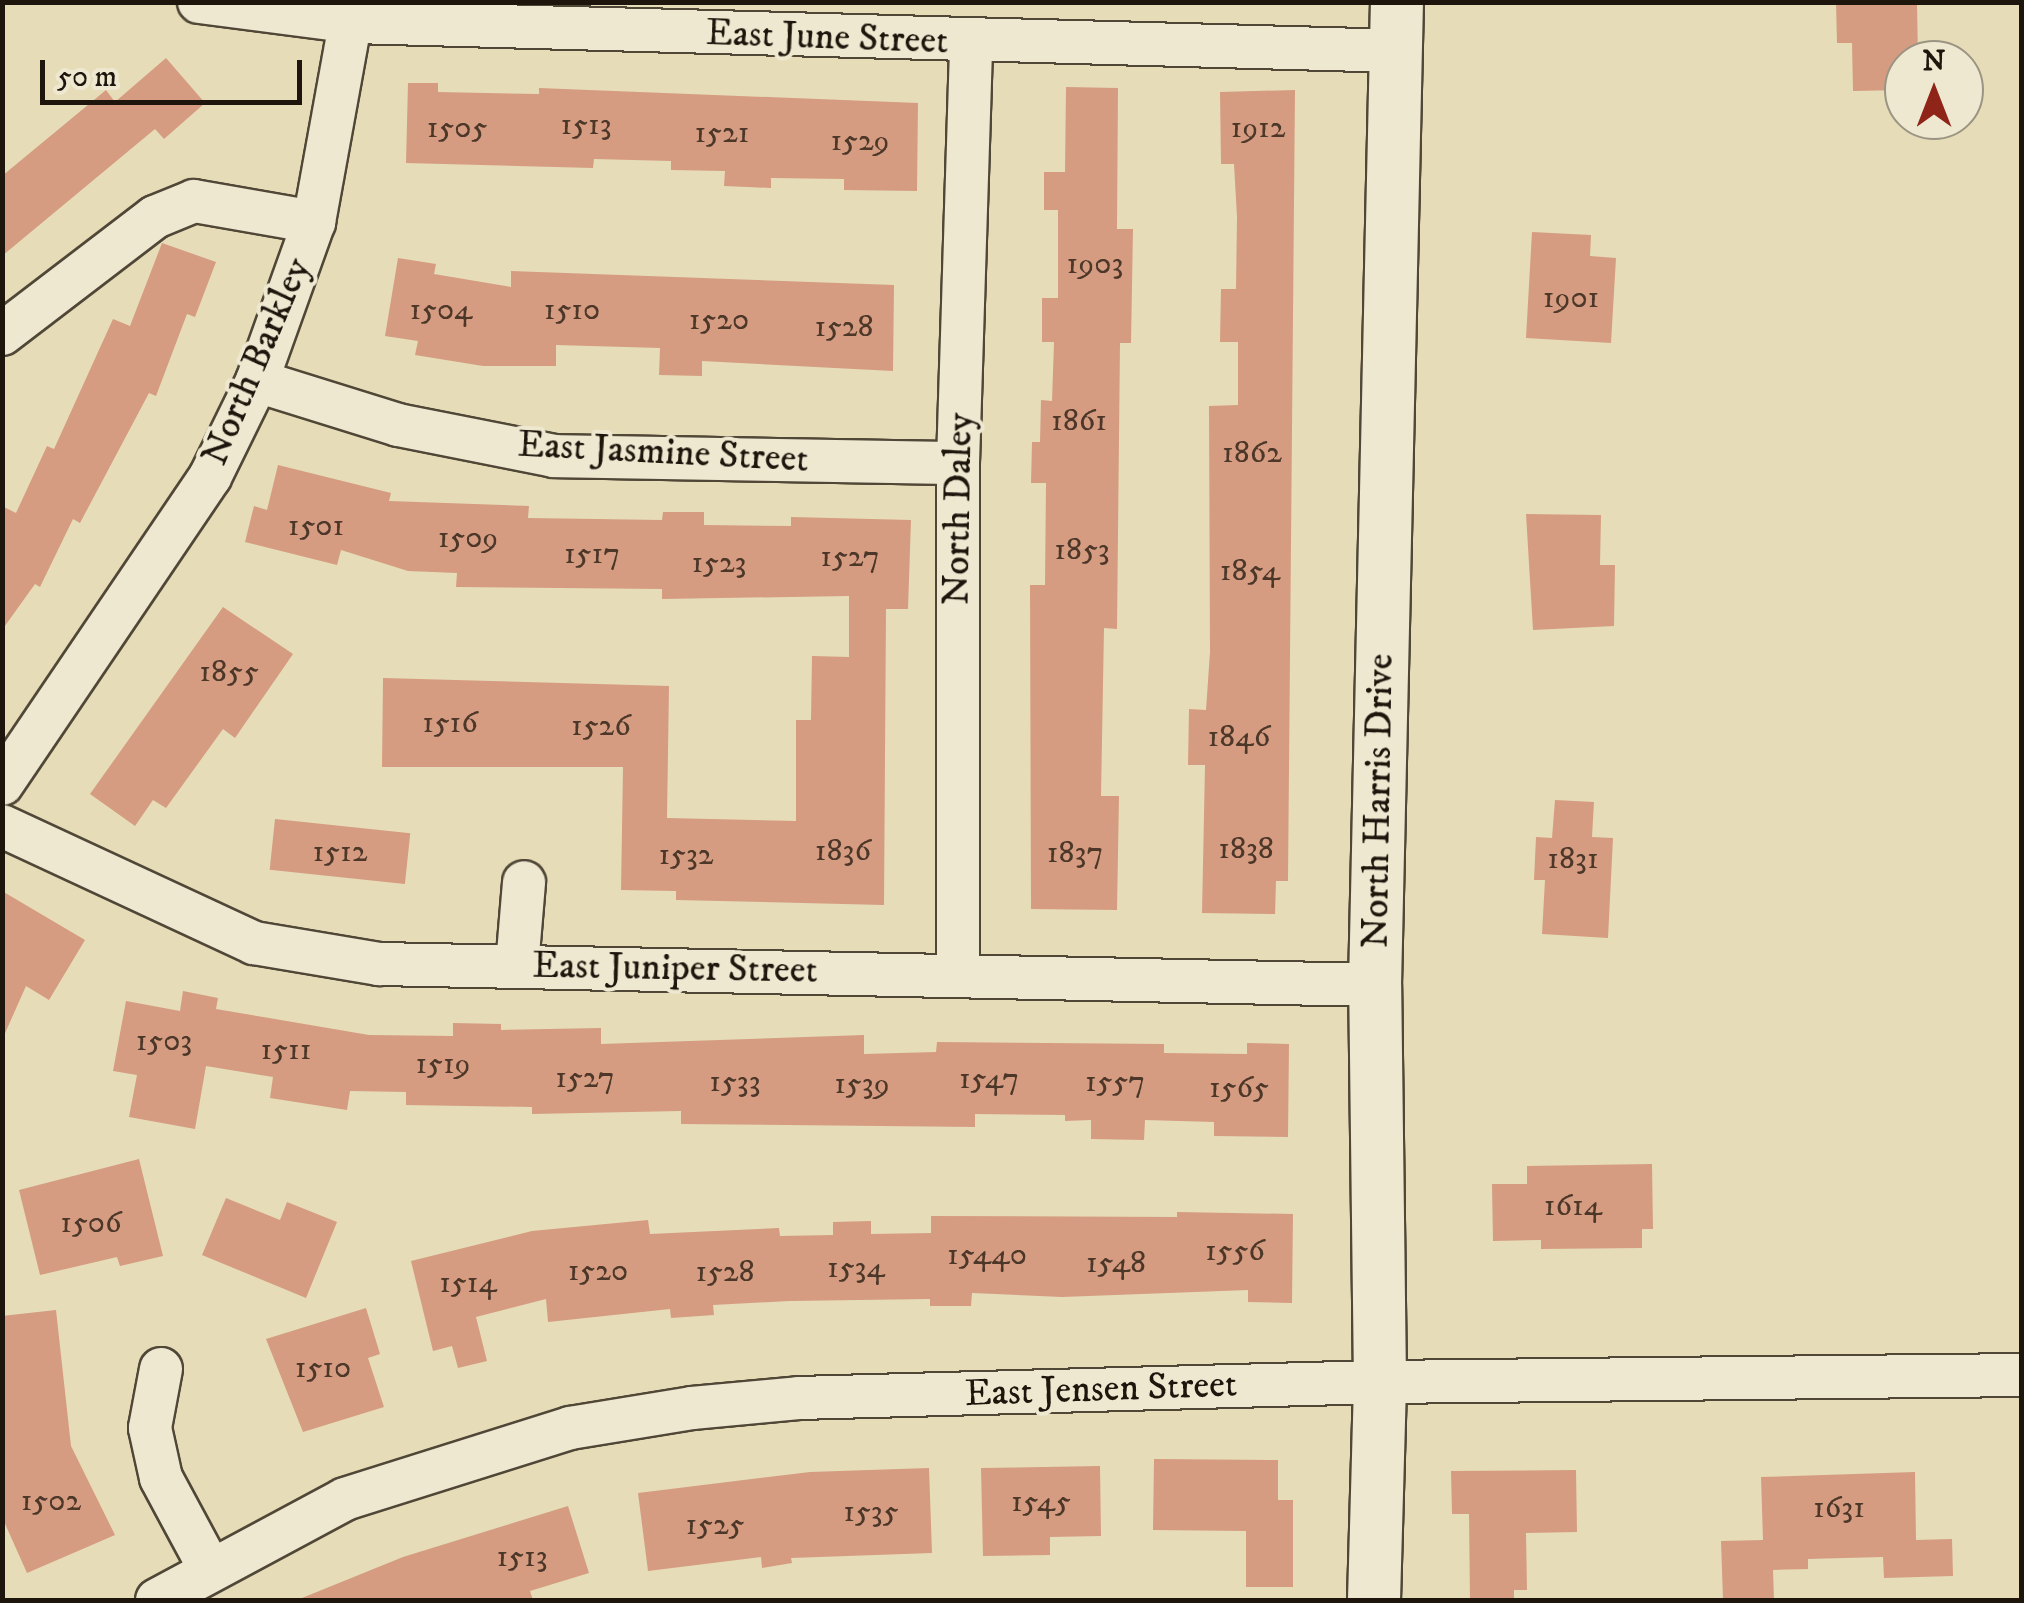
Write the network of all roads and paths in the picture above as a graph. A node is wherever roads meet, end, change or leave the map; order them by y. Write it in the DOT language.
graph roads {
  1 [pos="200,2"];
  2 [pos="354,12"];
  3 [pos="1396,27"];
  4 [pos="971,43"];
  5 [pos="314,222"];
  6 [pos="2,334"];
  7 [pos="257,380"];
  8 [pos="958,464"];
  9 [pos="2,784"];
  10 [pos="2,826"];
  11 [pos="524,882"];
  12 [pos="517,966"];
  13 [pos="958,974"];
  14 [pos="1375,985"];
  15 [pos="161,1369"];
  16 [pos="2022,1374"];
  17 [pos="1380,1382"];
  18 [pos="210,1569"];
  19 [pos="158,1600"];
  20 [pos="1374,1600"];
  1 -- 2 [label="street, East June Street"];
  2 -- 4 [label="street, East June Street"];
  2 -- 5 [label="street, North Barkley"];
  3 -- 4 [label="street, East June Street"];
  3 -- 14 [label="street, North Harris Drive"];
  4 -- 8 [label="street, North Daley"];
  5 -- 6 [label="street"];
  5 -- 7 [label="street, North Barkley"];
  7 -- 8 [label="street, East Jasmine Street"];
  7 -- 9 [label="street, North Barkley"];
  8 -- 13 [label="street, North Daley"];
  10 -- 12 [label="street, East Juniper Street"];
  11 -- 12 [label="street"];
  12 -- 13 [label="street, East Juniper Street"];
  13 -- 14 [label="street, East Juniper Street"];
  14 -- 17 [label="street, North Harris Drive"];
  15 -- 18 [label="street"];
  16 -- 17 [label="street, East Jensen Street"];
  17 -- 18 [label="street, East Jensen Street"];
  17 -- 20 [label="street, North Harris Drive"];
  18 -- 19 [label="street, East Jensen Street"];
}
